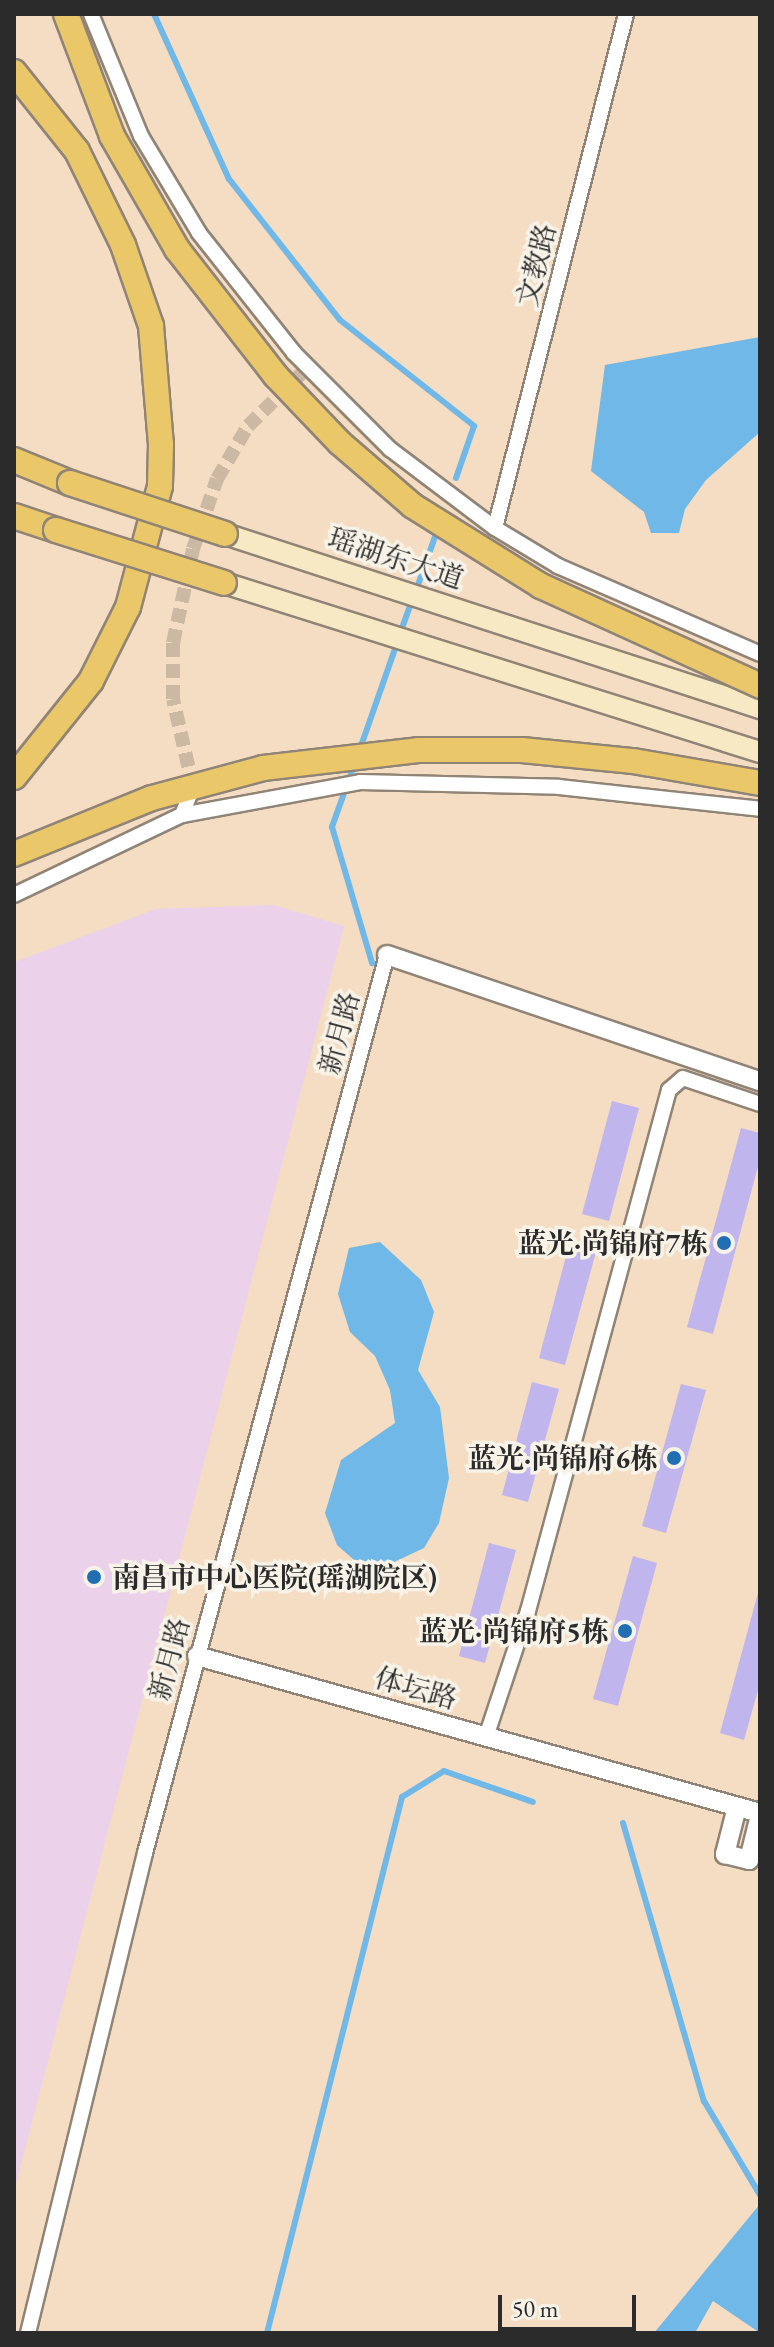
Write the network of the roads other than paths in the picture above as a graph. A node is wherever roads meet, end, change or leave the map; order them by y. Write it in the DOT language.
graph roads {
  1 [pos="66,14"];
  2 [pos="91,14"];
  3 [pos="626,14"];
  4 [pos="14,72"];
  5 [pos="14,462"];
  6 [pos="14,516"];
  7 [pos="495,528"];
  8 [pos="225,534"];
  9 [pos="224,583"];
  10 [pos="760,654"];
  11 [pos="760,686"];
  12 [pos="760,708"];
  13 [pos="760,752"];
  14 [pos="14,777"];
  15 [pos="760,783"];
  16 [pos="193,787"];
  17 [pos="760,809"];
  18 [pos="182,815"];
  19 [pos="14,854"];
  20 [pos="14,895"];
  21 [pos="387,955"];
  22 [pos="760,1081"];
  23 [pos="760,1104"];
  24 [pos="197,1656"];
  25 [pos="486,1737"];
  26 [pos="737,1807"];
  27 [pos="760,1814"];
  28 [pos="28,2333"];
  1 -- 11 [label="main road, bridge"];
  2 -- 7 [label="street"];
  3 -- 7 [label="street, 文教路"];
  4 -- 14 [label="main road"];
  5 -- 8 [label="main road, 瑶湖东大道, bridge"];
  6 -- 9 [label="main road, bridge"];
  7 -- 10 [label="street"];
  8 -- 12 [label="main road, 瑶湖东大道"];
  9 -- 13 [label="main road"];
  15 -- 16 [label="main road"];
  16 -- 18 [label="street"];
  16 -- 19 [label="main road"];
  17 -- 18 [label="street"];
  18 -- 20 [label="street"];
  21 -- 22 [label="street"];
  21 -- 24 [label="street, 新月路"];
  23 -- 25 [label="street"];
  24 -- 25 [label="street, 体坛路"];
  24 -- 28 [label="street, 新月路"];
  25 -- 26 [label="street, 体坛路"];
  26 -- 27 [label="street, 体坛路"];
  26 -- 27 [label="street"];
}
